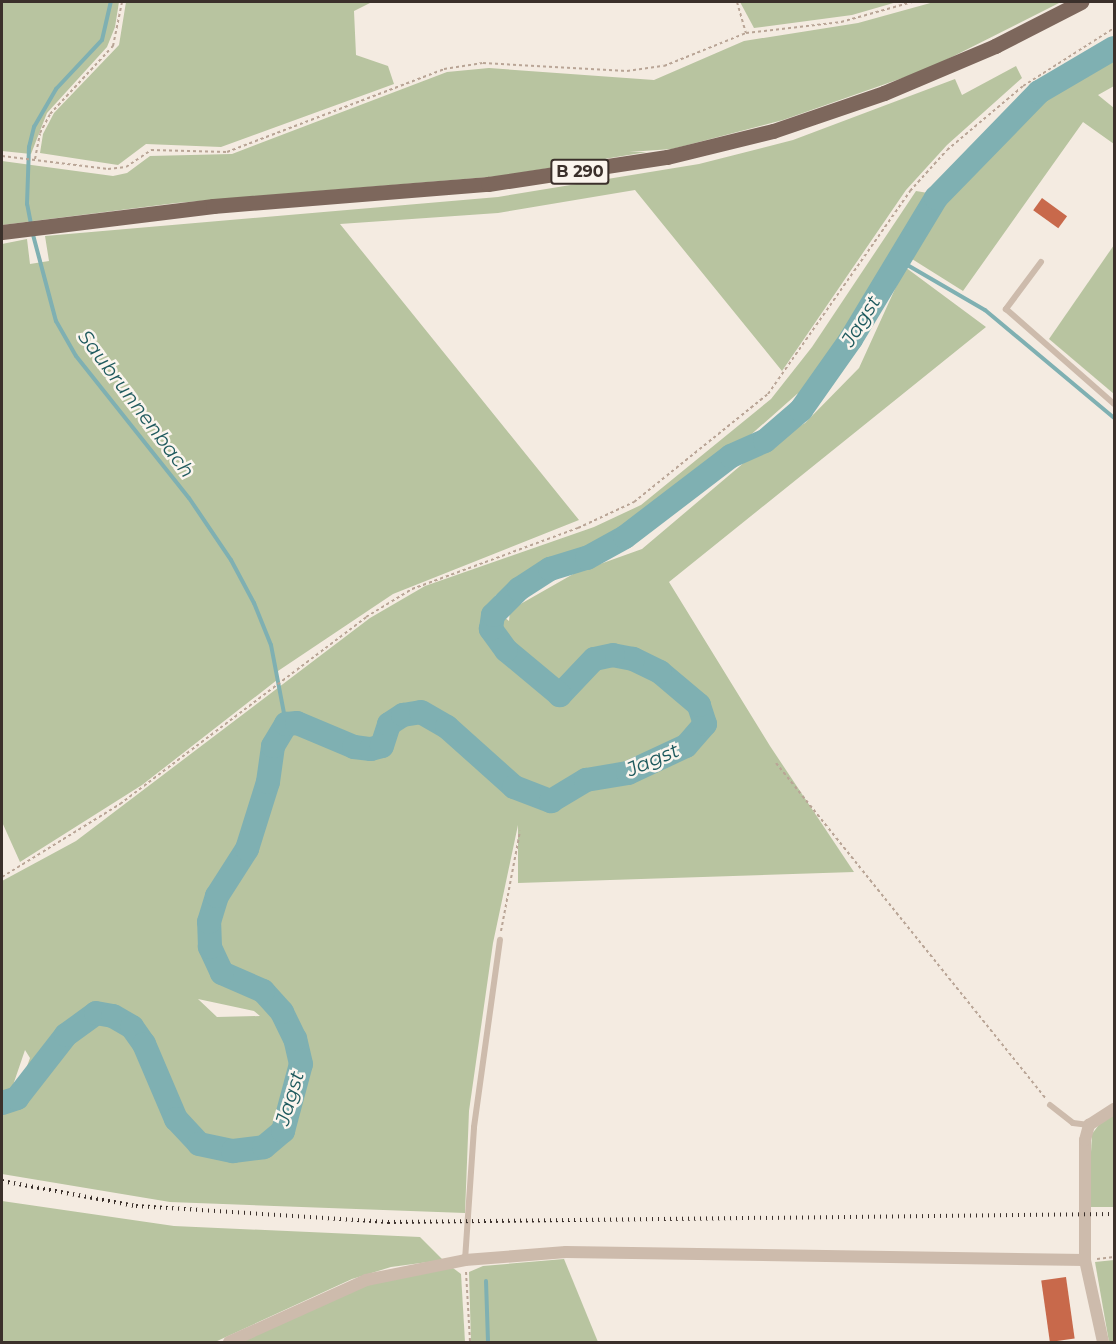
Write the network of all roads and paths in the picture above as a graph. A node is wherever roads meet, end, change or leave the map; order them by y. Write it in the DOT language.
graph roads {
  1 [pos="122,2"];
  2 [pos="737,2"];
  3 [pos="912,2"];
  4 [pos="1081,2"];
  5 [pos="1114,28"];
  6 [pos="746,33"];
  7 [pos="2,156"];
  8 [pos="35,160"];
  9 [pos="6,231"];
  10 [pos="1041,262"];
  11 [pos="1114,404"];
  12 [pos="776,763"];
  13 [pos="520,831"];
  14 [pos="2,877"];
  15 [pos="500,940"];
  16 [pos="1050,1105"];
  17 [pos="1114,1109"];
  18 [pos="1089,1125"];
  19 [pos="1114,1257"];
  20 [pos="465,1260"];
  21 [pos="1085,1260"];
  22 [pos="229,1342"];
  23 [pos="470,1342"];
  24 [pos="1103,1342"];
  1 -- 8 [label="path"];
  2 -- 6 [label="path"];
  3 -- 6 [label="path"];
  4 -- 9 [label="main road, B 290"];
  5 -- 14 [label="path"];
  6 -- 8 [label="path"];
  7 -- 8 [label="path"];
  10 -- 11 [label="lane"];
  12 -- 16 [label="path"];
  13 -- 15 [label="path"];
  15 -- 20 [label="lane"];
  16 -- 18 [label="lane"];
  17 -- 18 [label="street"];
  18 -- 21 [label="street"];
  19 -- 21 [label="path"];
  20 -- 21 [label="street"];
  20 -- 22 [label="street"];
  20 -- 23 [label="path"];
  21 -- 24 [label="street"];
}
